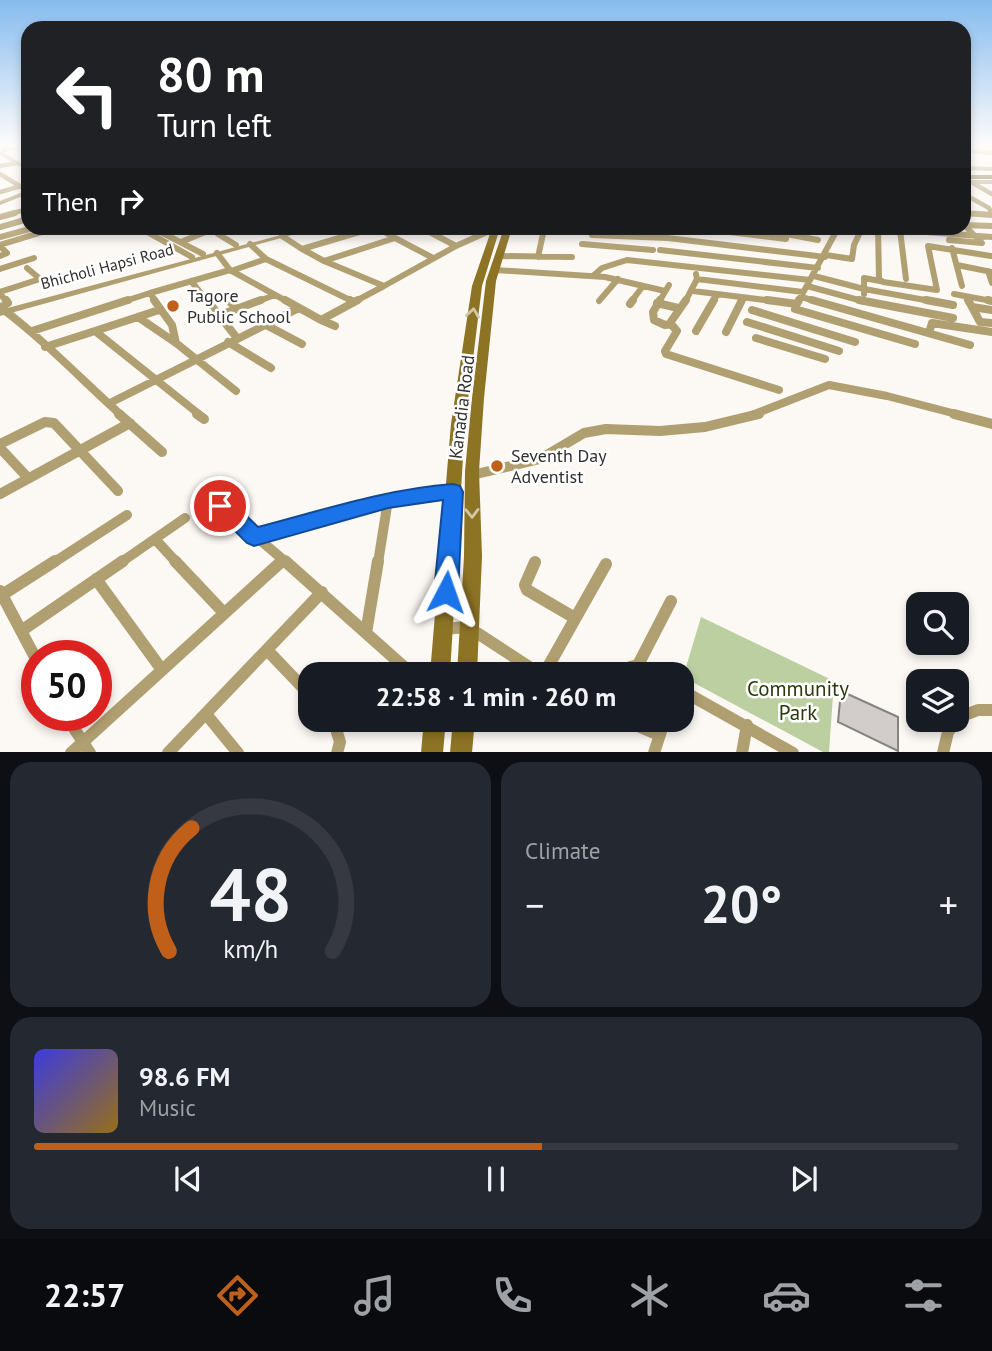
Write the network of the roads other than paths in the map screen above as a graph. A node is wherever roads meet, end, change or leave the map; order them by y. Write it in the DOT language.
graph roads {
  1 [pos="13,181"];
  2 [pos="975,181"];
  3 [pos="0,184"];
  4 [pos="21,186"];
  5 [pos="0,192"];
  6 [pos="21,194"];
  7 [pos="992,194"];
  8 [pos="971,198"];
  9 [pos="0,203"];
  10 [pos="990,208"];
  11 [pos="21,211"];
  12 [pos="971,214"];
  13 [pos="992,215"];
  14 [pos="0,217"];
  15 [pos="21,221"];
  16 [pos="971,226"];
  17 [pos="992,226"];
  18 [pos="0,227"];
  19 [pos="21,231"];
  20 [pos="971,232"];
  21 [pos="34,235"];
  22 [pos="153,235"];
  23 [pos="168,235"];
  24 [pos="202,235"];
  25 [pos="220,235"];
  26 [pos="270,235"];
  27 [pos="272,235"];
  28 [pos="284,235"];
  29 [pos="351,235"];
  30 [pos="389,235"];
  31 [pos="435,235"];
  32 [pos="482,235"];
  33 [pos="497,235"];
  34 [pos="497,235"];
  35 [pos="543,235"];
  36 [pos="601,235"];
  37 [pos="630,235"];
  38 [pos="713,235"];
  39 [pos="757,235"];
  40 [pos="792,235"];
  41 [pos="835,235"];
  42 [pos="858,235"];
  43 [pos="877,235"];
  44 [pos="901,235"];
  45 [pos="934,235"];
  46 [pos="975,236"];
  47 [pos="0,237"];
  48 [pos="947,237"];
  49 [pos="992,237"];
  50 [pos="395,238"];
  51 [pos="629,238"];
  52 [pos="786,239"];
  53 [pos="818,240"];
  54 [pos="181,242"];
  55 [pos="982,243"];
  56 [pos="250,244"];
  57 [pos="582,244"];
  58 [pos="714,244"];
  59 [pos="236,245"];
  60 [pos="992,245"];
  61 [pos="0,246"];
  62 [pos="456,246"];
  63 [pos="628,248"];
  64 [pos="302,249"];
  65 [pos="953,250"];
  66 [pos="217,253"];
  67 [pos="203,254"];
  68 [pos="991,255"];
  69 [pos="0,256"];
  70 [pos="714,256"];
  71 [pos="825,256"];
  72 [pos="192,257"];
  73 [pos="538,257"];
  74 [pos="572,257"];
  75 [pos="34,258"];
  76 [pos="433,258"];
  77 [pos="266,259"];
  78 [pos="324,261"];
  79 [pos="957,265"];
  80 [pos="27,268"];
  81 [pos="694,268"];
  82 [pos="0,269"];
  83 [pos="492,269"];
  84 [pos="231,270"];
  85 [pos="719,270"];
  86 [pos="990,271"];
  87 [pos="593,276"];
  88 [pos="618,279"];
  89 [pos="697,279"];
  90 [pos="906,279"];
  91 [pos="191,281"];
  92 [pos="880,281"];
  93 [pos="992,283"];
  94 [pos="384,286"];
  95 [pos="643,286"];
  96 [pos="962,286"];
  97 [pos="806,289"];
  98 [pos="864,289"];
  99 [pos="693,291"];
  100 [pos="0,293"];
  101 [pos="150,293"];
  102 [pos="954,294"];
  103 [pos="717,295"];
  104 [pos="224,296"];
  105 [pos="275,296"];
  106 [pos="966,297"];
  107 [pos="743,298"];
  108 [pos="598,301"];
  109 [pos="992,301"];
  110 [pos="354,302"];
  111 [pos="865,302"];
  112 [pos="657,303"];
  113 [pos="630,304"];
  114 [pos="953,305"];
  115 [pos="972,307"];
  116 [pos="678,308"];
  117 [pos="2,309"];
  118 [pos="237,309"];
  119 [pos="299,309"];
  120 [pos="159,310"];
  121 [pos="752,310"];
  122 [pos="992,310"];
  123 [pos="220,315"];
  124 [pos="138,317"];
  125 [pos="953,318"];
  126 [pos="321,320"];
  127 [pos="789,321"];
  128 [pos="747,322"];
  129 [pos="992,323"];
  130 [pos="266,324"];
  131 [pos="671,324"];
  132 [pos="335,326"];
  133 [pos="32,331"];
  134 [pos="95,331"];
  135 [pos="696,331"];
  136 [pos="726,332"];
  137 [pos="992,332"];
  138 [pos="784,333"];
  139 [pos="929,333"];
  140 [pos="756,338"];
  141 [pos="233,340"];
  142 [pos="855,342"];
  143 [pos="176,343"];
  144 [pos="302,344"];
  145 [pos="779,344"];
  146 [pos="915,344"];
  147 [pos="970,345"];
  148 [pos="45,347"];
  149 [pos="476,348"];
  150 [pos="839,351"];
  151 [pos="825,359"];
  152 [pos="194,360"];
  153 [pos="271,368"];
  154 [pos="155,380"];
  155 [pos="779,390"];
  156 [pos="236,391"];
  157 [pos="110,403"];
  158 [pos="204,419"];
  159 [pos="130,424"];
  160 [pos="992,424"];
  161 [pos="0,446"];
  162 [pos="80,451"];
  163 [pos="162,452"];
  164 [pos="472,475"];
  165 [pos="29,478"];
  166 [pos="118,491"];
  167 [pos="453,492"];
  168 [pos="0,494"];
  169 [pos="388,500"];
  170 [pos="220,506"];
  171 [pos="127,515"];
  172 [pos="185,518"];
  173 [pos="254,537"];
  174 [pos="155,539"];
  175 [pos="282,561"];
  176 [pos="535,562"];
  177 [pos="606,564"];
  178 [pos="96,579"];
  179 [pos="322,592"];
  180 [pos="1,593"];
  181 [pos="671,601"];
  182 [pos="224,613"];
  183 [pos="575,618"];
  184 [pos="468,626"];
  185 [pos="443,629"];
  186 [pos="21,631"];
  187 [pos="366,633"];
  188 [pos="26,640"];
  189 [pos="267,650"];
  190 [pos="399,662"];
  191 [pos="441,662"];
  192 [pos="467,662"];
  193 [pos="524,662"];
  194 [pos="549,662"];
  195 [pos="637,662"];
  196 [pos="162,670"];
  197 [pos="298,682"];
  198 [pos="694,697"];
  199 [pos="992,710"];
  200 [pos="206,714"];
  201 [pos="969,714"];
  202 [pos="747,725"];
  203 [pos="76,731"];
  204 [pos="337,732"];
  205 [pos="434,732"];
  206 [pos="463,732"];
  207 [pos="652,732"];
  208 [pos="660,732"];
  209 [pos="948,732"];
  210 [pos="659,735"];
  211 [pos="86,747"];
  212 [pos="71,752"];
  213 [pos="168,752"];
  214 [pos="238,752"];
  215 [pos="337,752"];
  216 [pos="432,752"];
  217 [pos="461,752"];
  218 [pos="654,752"];
  219 [pos="741,752"];
  220 [pos="793,752"];
  221 [pos="943,752"];
  1 -- 3 [label="street"];
  1 -- 4 [label="street"];
  2 -- 7 [label="street"];
  4 -- 5 [label="street"];
  6 -- 9 [label="street"];
  8 -- 10 [label="street"];
  10 -- 13 [label="street"];
  11 -- 14 [label="street"];
  12 -- 13 [label="street"];
  15 -- 18 [label="street"];
  16 -- 17 [label="street"];
  19 -- 47 [label="street"];
  20 -- 46 [label="street"];
  21 -- 61 [label="street"];
  22 -- 72 [label="street"];
  23 -- 54 [label="street"];
  24 -- 54 [label="street"];
  25 -- 59 [label="street"];
  26 -- 59 [label="street, Bhicholi Hapsi Road"];
  27 -- 56 [label="street"];
  28 -- 64 [label="street"];
  29 -- 64 [label="street"];
  30 -- 50 [label="street"];
  31 -- 62 [label="street"];
  32 -- 62 [label="street"];
  33 -- 83 [label="main road, Kanadia Road"];
  34 -- 83 [label="main road, Kanadia Road"];
  35 -- 73 [label="street"];
  36 -- 51 [label="street"];
  37 -- 51 [label="street"];
  38 -- 58 [label="street"];
  39 -- 52 [label="street"];
  40 -- 53 [label="street"];
  41 -- 71 [label="street"];
  42 -- 71 [label="street"];
  43 -- 92 [label="street"];
  44 -- 90 [label="street"];
  45 -- 48 [label="street"];
  46 -- 48 [label="street"];
  46 -- 49 [label="street"];
  46 -- 55 [label="street"];
  48 -- 55 [label="street"];
  48 -- 65 [label="street"];
  50 -- 76 [label="street"];
  50 -- 78 [label="street"];
  51 -- 58 [label="street"];
  51 -- 63 [label="street"];
  54 -- 67 [label="street"];
  55 -- 60 [label="street"];
  55 -- 68 [label="street"];
  56 -- 66 [label="street"];
  56 -- 77 [label="street"];
  57 -- 63 [label="street"];
  58 -- 70 [label="street"];
  58 -- 71 [label="street"];
  59 -- 67 [label="street, Bhicholi Hapsi Road"];
  61 -- 69 [label="street"];
  62 -- 76 [label="street"];
  63 -- 70 [label="street"];
  64 -- 78 [label="street"];
  65 -- 68 [label="street"];
  65 -- 79 [label="street"];
  65 -- 92 [label="street"];
  66 -- 84 [label="street"];
  66 -- 117 [label="street"];
  67 -- 72 [label="street, Bhicholi Hapsi Road"];
  70 -- 85 [label="street"];
  70 -- 97 [label="street"];
  71 -- 97 [label="street"];
  72 -- 117 [label="street, Bhicholi Hapsi Road"];
  73 -- 74 [label="street"];
  73 -- 83 [label="street"];
  75 -- 82 [label="street"];
  76 -- 94 [label="street"];
  77 -- 84 [label="street"];
  77 -- 110 [label="street"];
  78 -- 94 [label="street"];
  79 -- 86 [label="street"];
  79 -- 96 [label="street"];
  80 -- 100 [label="street"];
  81 -- 85 [label="street"];
  81 -- 87 [label="street"];
  81 -- 89 [label="street"];
  83 -- 87 [label="street"];
  83 -- 149 [label="main road, Kanadia Road"];
  84 -- 91 [label="street"];
  84 -- 105 [label="street"];
  85 -- 97 [label="street"];
  86 -- 93 [label="street"];
  87 -- 88 [label="street"];
  88 -- 95 [label="street"];
  88 -- 108 [label="street"];
  89 -- 97 [label="street"];
  89 -- 99 [label="street"];
  91 -- 101 [label="street"];
  91 -- 123 [label="street"];
  92 -- 98 [label="street"];
  94 -- 110 [label="street"];
  95 -- 112 [label="street"];
  95 -- 113 [label="street"];
  97 -- 98 [label="street"];
  97 -- 107 [label="street"];
  97 -- 111 [label="street"];
  97 -- 127 [label="street"];
  97 -- 139 [label="street"];
  97 -- 146 [label="street"];
  98 -- 111 [label="street"];
  98 -- 114 [label="street"];
  99 -- 103 [label="street"];
  99 -- 116 [label="street"];
  100 -- 117 [label="street"];
  101 -- 120 [label="street"];
  101 -- 133 [label="street"];
  102 -- 106 [label="street"];
  103 -- 107 [label="street"];
  103 -- 135 [label="street"];
  104 -- 118 [label="street"];
  105 -- 118 [label="street"];
  105 -- 119 [label="street"];
  106 -- 109 [label="street"];
  106 -- 115 [label="street"];
  107 -- 136 [label="street"];
  110 -- 126 [label="street"];
  111 -- 125 [label="street"];
  112 -- 116 [label="street"];
  112 -- 131 [label="street"];
  115 -- 122 [label="street"];
  115 -- 129 [label="street"];
  116 -- 131 [label="street"];
  117 -- 133 [label="street"];
  118 -- 123 [label="street"];
  119 -- 126 [label="street"];
  119 -- 130 [label="street"];
  120 -- 124 [label="street"];
  120 -- 143 [label="street"];
  121 -- 127 [label="street"];
  123 -- 141 [label="street"];
  124 -- 134 [label="street"];
  124 -- 143 [label="street"];
  126 -- 132 [label="street"];
  127 -- 138 [label="street"];
  127 -- 142 [label="street"];
  128 -- 138 [label="street"];
  130 -- 141 [label="street"];
  130 -- 144 [label="street"];
  131 -- 155 [label="street"];
  133 -- 148 [label="street"];
  134 -- 148 [label="street"];
  134 -- 154 [label="street"];
  137 -- 139 [label="street"];
  138 -- 145 [label="street"];
  138 -- 150 [label="street"];
  139 -- 147 [label="street"];
  140 -- 145 [label="street"];
  141 -- 152 [label="street"];
  141 -- 153 [label="street"];
  143 -- 152 [label="street"];
  145 -- 151 [label="street"];
  148 -- 157 [label="street"];
  149 -- 164 [label="main road, Kanadia Road"];
  149 -- 167 [label="main road, Kanadia Road"];
  152 -- 154 [label="street"];
  152 -- 156 [label="street"];
  154 -- 157 [label="street"];
  154 -- 158 [label="street"];
  157 -- 159 [label="street"];
  159 -- 162 [label="street"];
  159 -- 163 [label="street"];
  160 -- 164 [label="street"];
  161 -- 162 [label="street"];
  161 -- 165 [label="street"];
  162 -- 165 [label="street"];
  162 -- 166 [label="street"];
  164 -- 184 [label="main road, Kanadia Road, one-way"];
  165 -- 168 [label="street"];
  167 -- 169 [label="street"];
  167 -- 185 [label="main road, Kanadia Road"];
  169 -- 173 [label="street"];
  169 -- 187 [label="street"];
  170 -- 173 [label="street"];
  171 -- 180 [label="street"];
  172 -- 174 [label="street"];
  173 -- 175 [label="street"];
  174 -- 178 [label="street"];
  174 -- 182 [label="street"];
  175 -- 179 [label="street"];
  175 -- 182 [label="street"];
  176 -- 183 [label="street"];
  177 -- 183 [label="street"];
  178 -- 186 [label="street"];
  178 -- 196 [label="street"];
  179 -- 187 [label="street"];
  179 -- 189 [label="street"];
  180 -- 186 [label="street"];
  181 -- 195 [label="street"];
  182 -- 196 [label="street"];
  183 -- 194 [label="street"];
  184 -- 185 [label="street"];
  184 -- 192 [label="main road, Kanadia Road"];
  184 -- 193 [label="street"];
  185 -- 191 [label="main road, Kanadia Road"];
  186 -- 188 [label="street"];
  187 -- 190 [label="street"];
  189 -- 197 [label="street"];
  189 -- 200 [label="street"];
  196 -- 211 [label="street"];
  198 -- 202 [label="street"];
  199 -- 201 [label="street"];
  200 -- 213 [label="street"];
  200 -- 214 [label="street"];
  202 -- 219 [label="street"];
  202 -- 220 [label="street"];
  203 -- 211 [label="street"];
  204 -- 215 [label="street"];
  205 -- 216 [label="main road"];
  206 -- 217 [label="main road"];
  207 -- 210 [label="street"];
  208 -- 210 [label="street"];
  209 -- 221 [label="street"];
  210 -- 218 [label="street"];
  211 -- 212 [label="street"];
}
